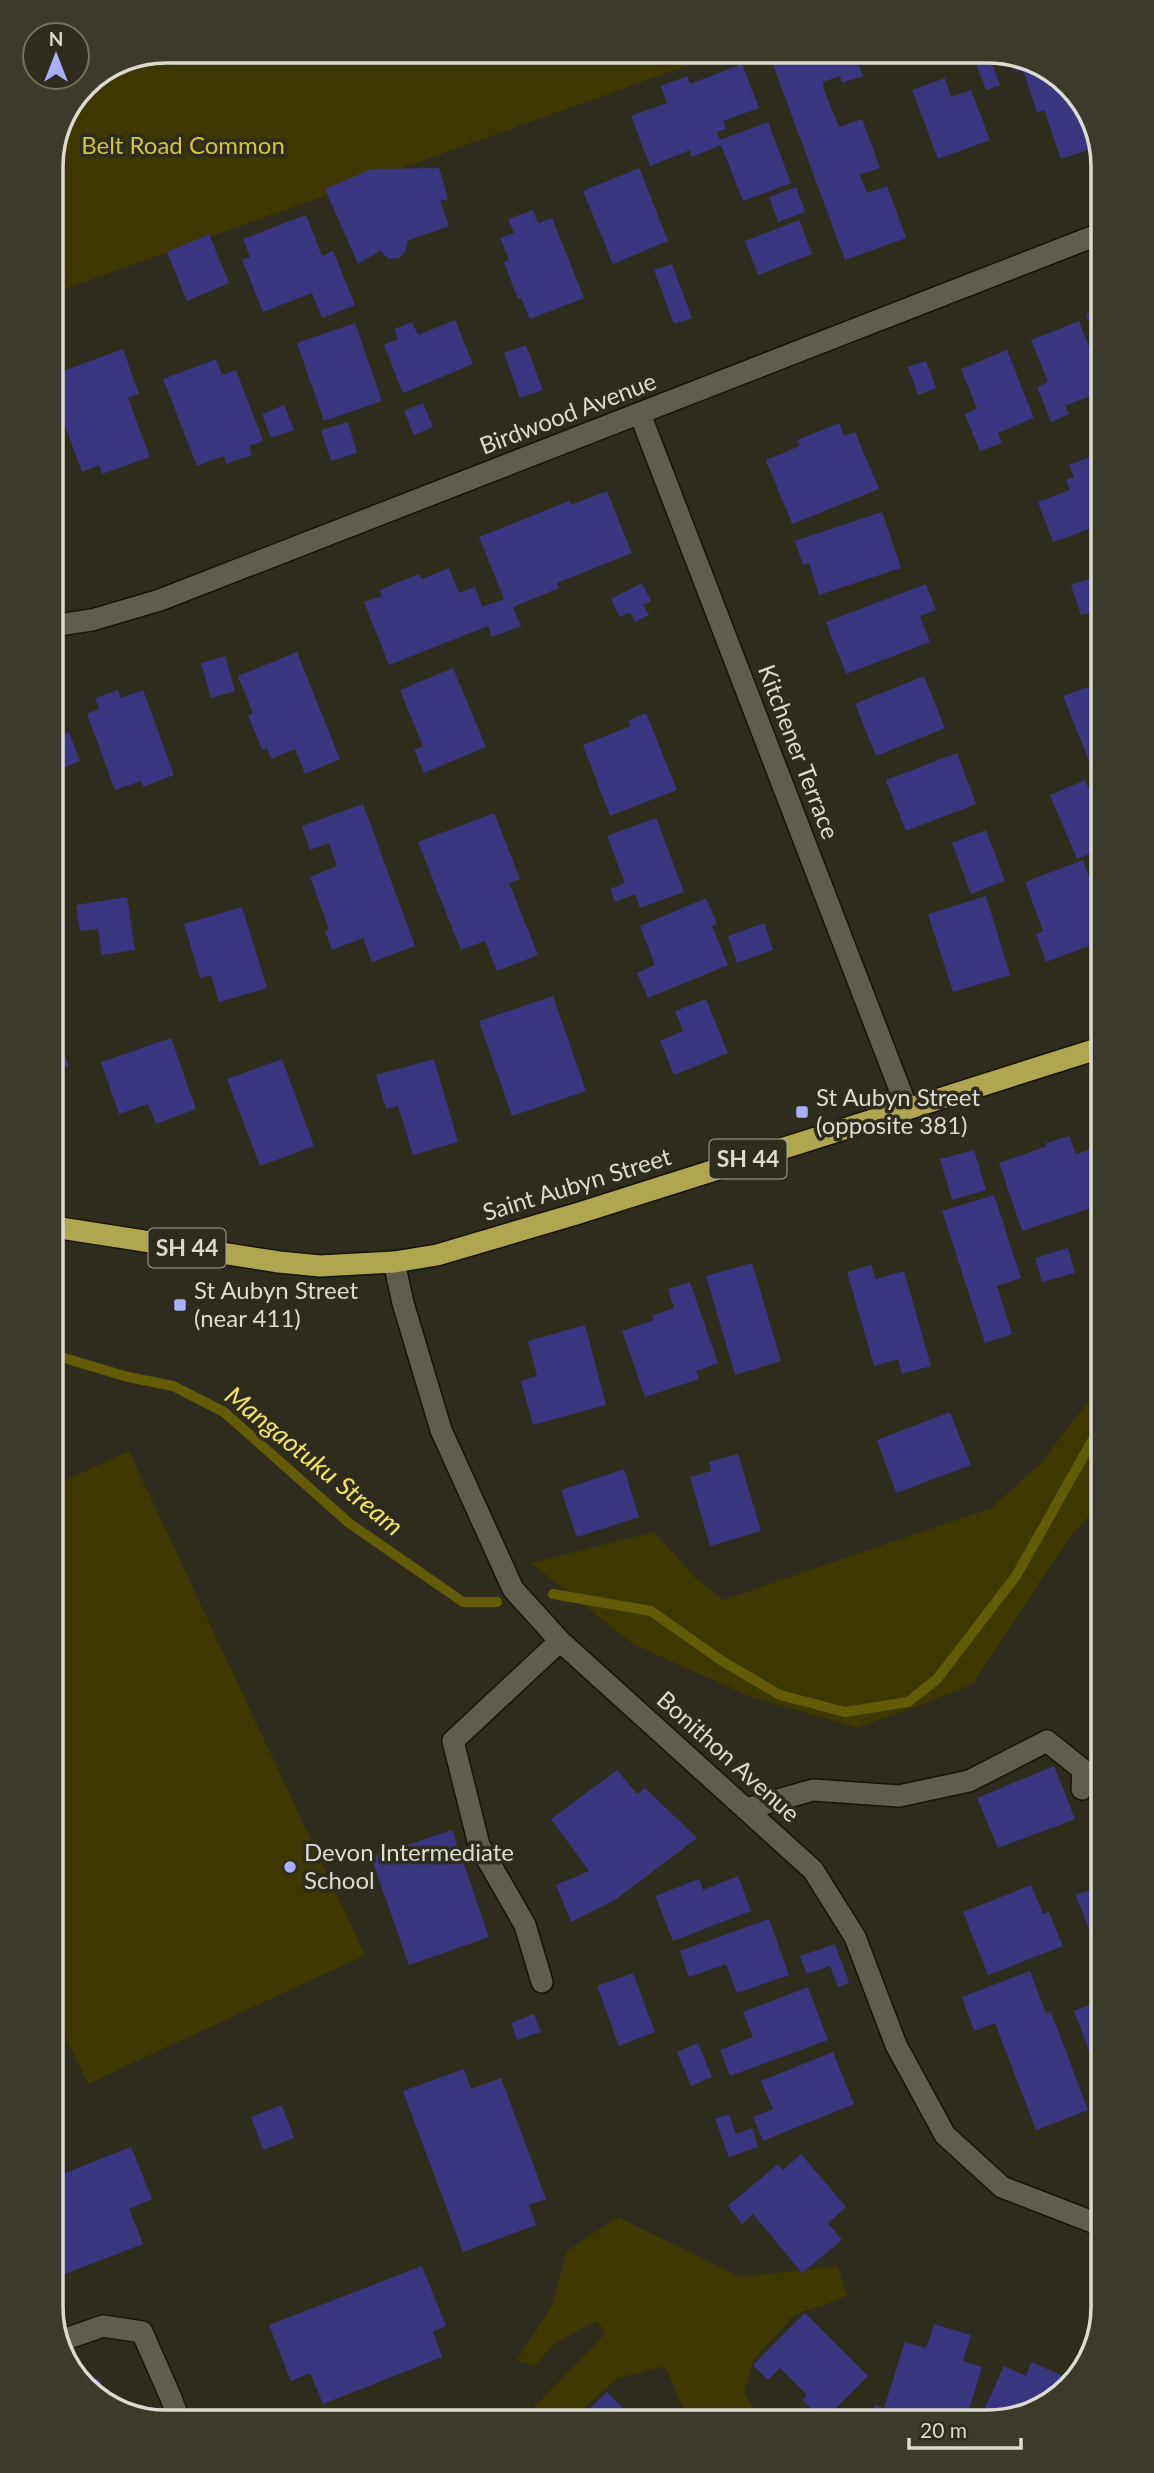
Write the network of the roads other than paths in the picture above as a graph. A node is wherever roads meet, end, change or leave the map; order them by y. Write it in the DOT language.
graph roads {
  1 [pos="1091,237"];
  2 [pos="640,414"];
  3 [pos="63,624"];
  4 [pos="1091,1051"];
  5 [pos="907,1108"];
  6 [pos="63,1228"];
  7 [pos="394,1262"];
  8 [pos="560,1641"];
  9 [pos="1082,1789"];
  10 [pos="746,1809"];
  11 [pos="542,1982"];
  12 [pos="1091,2221"];
  13 [pos="68,2338"];
  14 [pos="176,2410"];
  1 -- 2 [label="street, Birdwood Avenue"];
  2 -- 3 [label="street, Birdwood Avenue"];
  2 -- 5 [label="street, Kitchener Terrace"];
  4 -- 5 [label="highway, Saint Aubyn Street / SH 44"];
  5 -- 7 [label="highway, Saint Aubyn Street / SH 44"];
  6 -- 7 [label="highway, Saint Aubyn Street / SH 44"];
  7 -- 8 [label="street, Bonithon Avenue"];
  8 -- 10 [label="street, Bonithon Avenue"];
  8 -- 11 [label="street"];
  9 -- 10 [label="street"];
  10 -- 12 [label="street, Bonithon Avenue"];
  13 -- 14 [label="street"];
}
